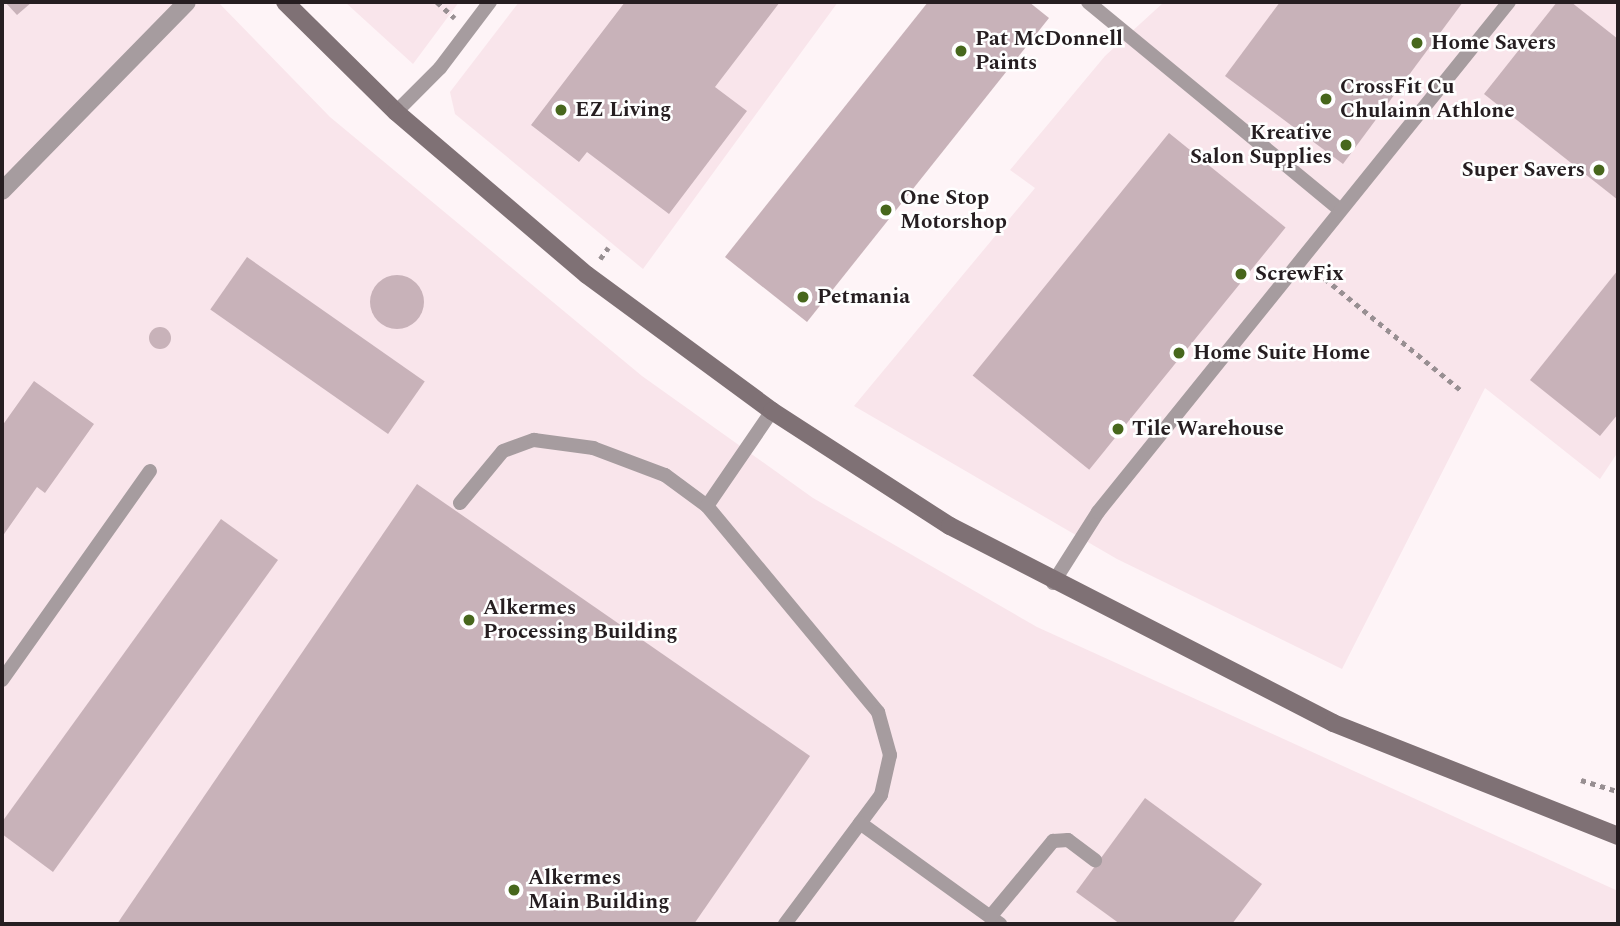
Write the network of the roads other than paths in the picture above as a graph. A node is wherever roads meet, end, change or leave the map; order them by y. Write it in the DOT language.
graph roads {
  1 [pos="187,2"];
  2 [pos="285,2"];
  3 [pos="491,2"];
  4 [pos="1088,2"];
  5 [pos="1509,2"];
  6 [pos="396,112"];
  7 [pos="2,191"];
  8 [pos="1339,209"];
  9 [pos="772,411"];
  10 [pos="150,471"];
  11 [pos="460,503"];
  12 [pos="707,506"];
  13 [pos="1053,583"];
  14 [pos="2,680"];
  15 [pos="860,823"];
  16 [pos="1618,836"];
  17 [pos="1095,860"];
  18 [pos="995,921"];
  19 [pos="785,924"];
  1 -- 7 [label="street"];
  2 -- 6 [label="main road"];
  3 -- 6 [label="lane"];
  4 -- 8 [label="lane"];
  5 -- 8 [label="lane"];
  6 -- 9 [label="main road"];
  8 -- 13 [label="lane"];
  9 -- 12 [label="lane"];
  9 -- 13 [label="main road"];
  10 -- 14 [label="lane"];
  11 -- 12 [label="lane"];
  12 -- 15 [label="lane"];
  13 -- 16 [label="main road"];
  15 -- 18 [label="lane"];
  15 -- 19 [label="lane"];
  17 -- 18 [label="lane"];
}
